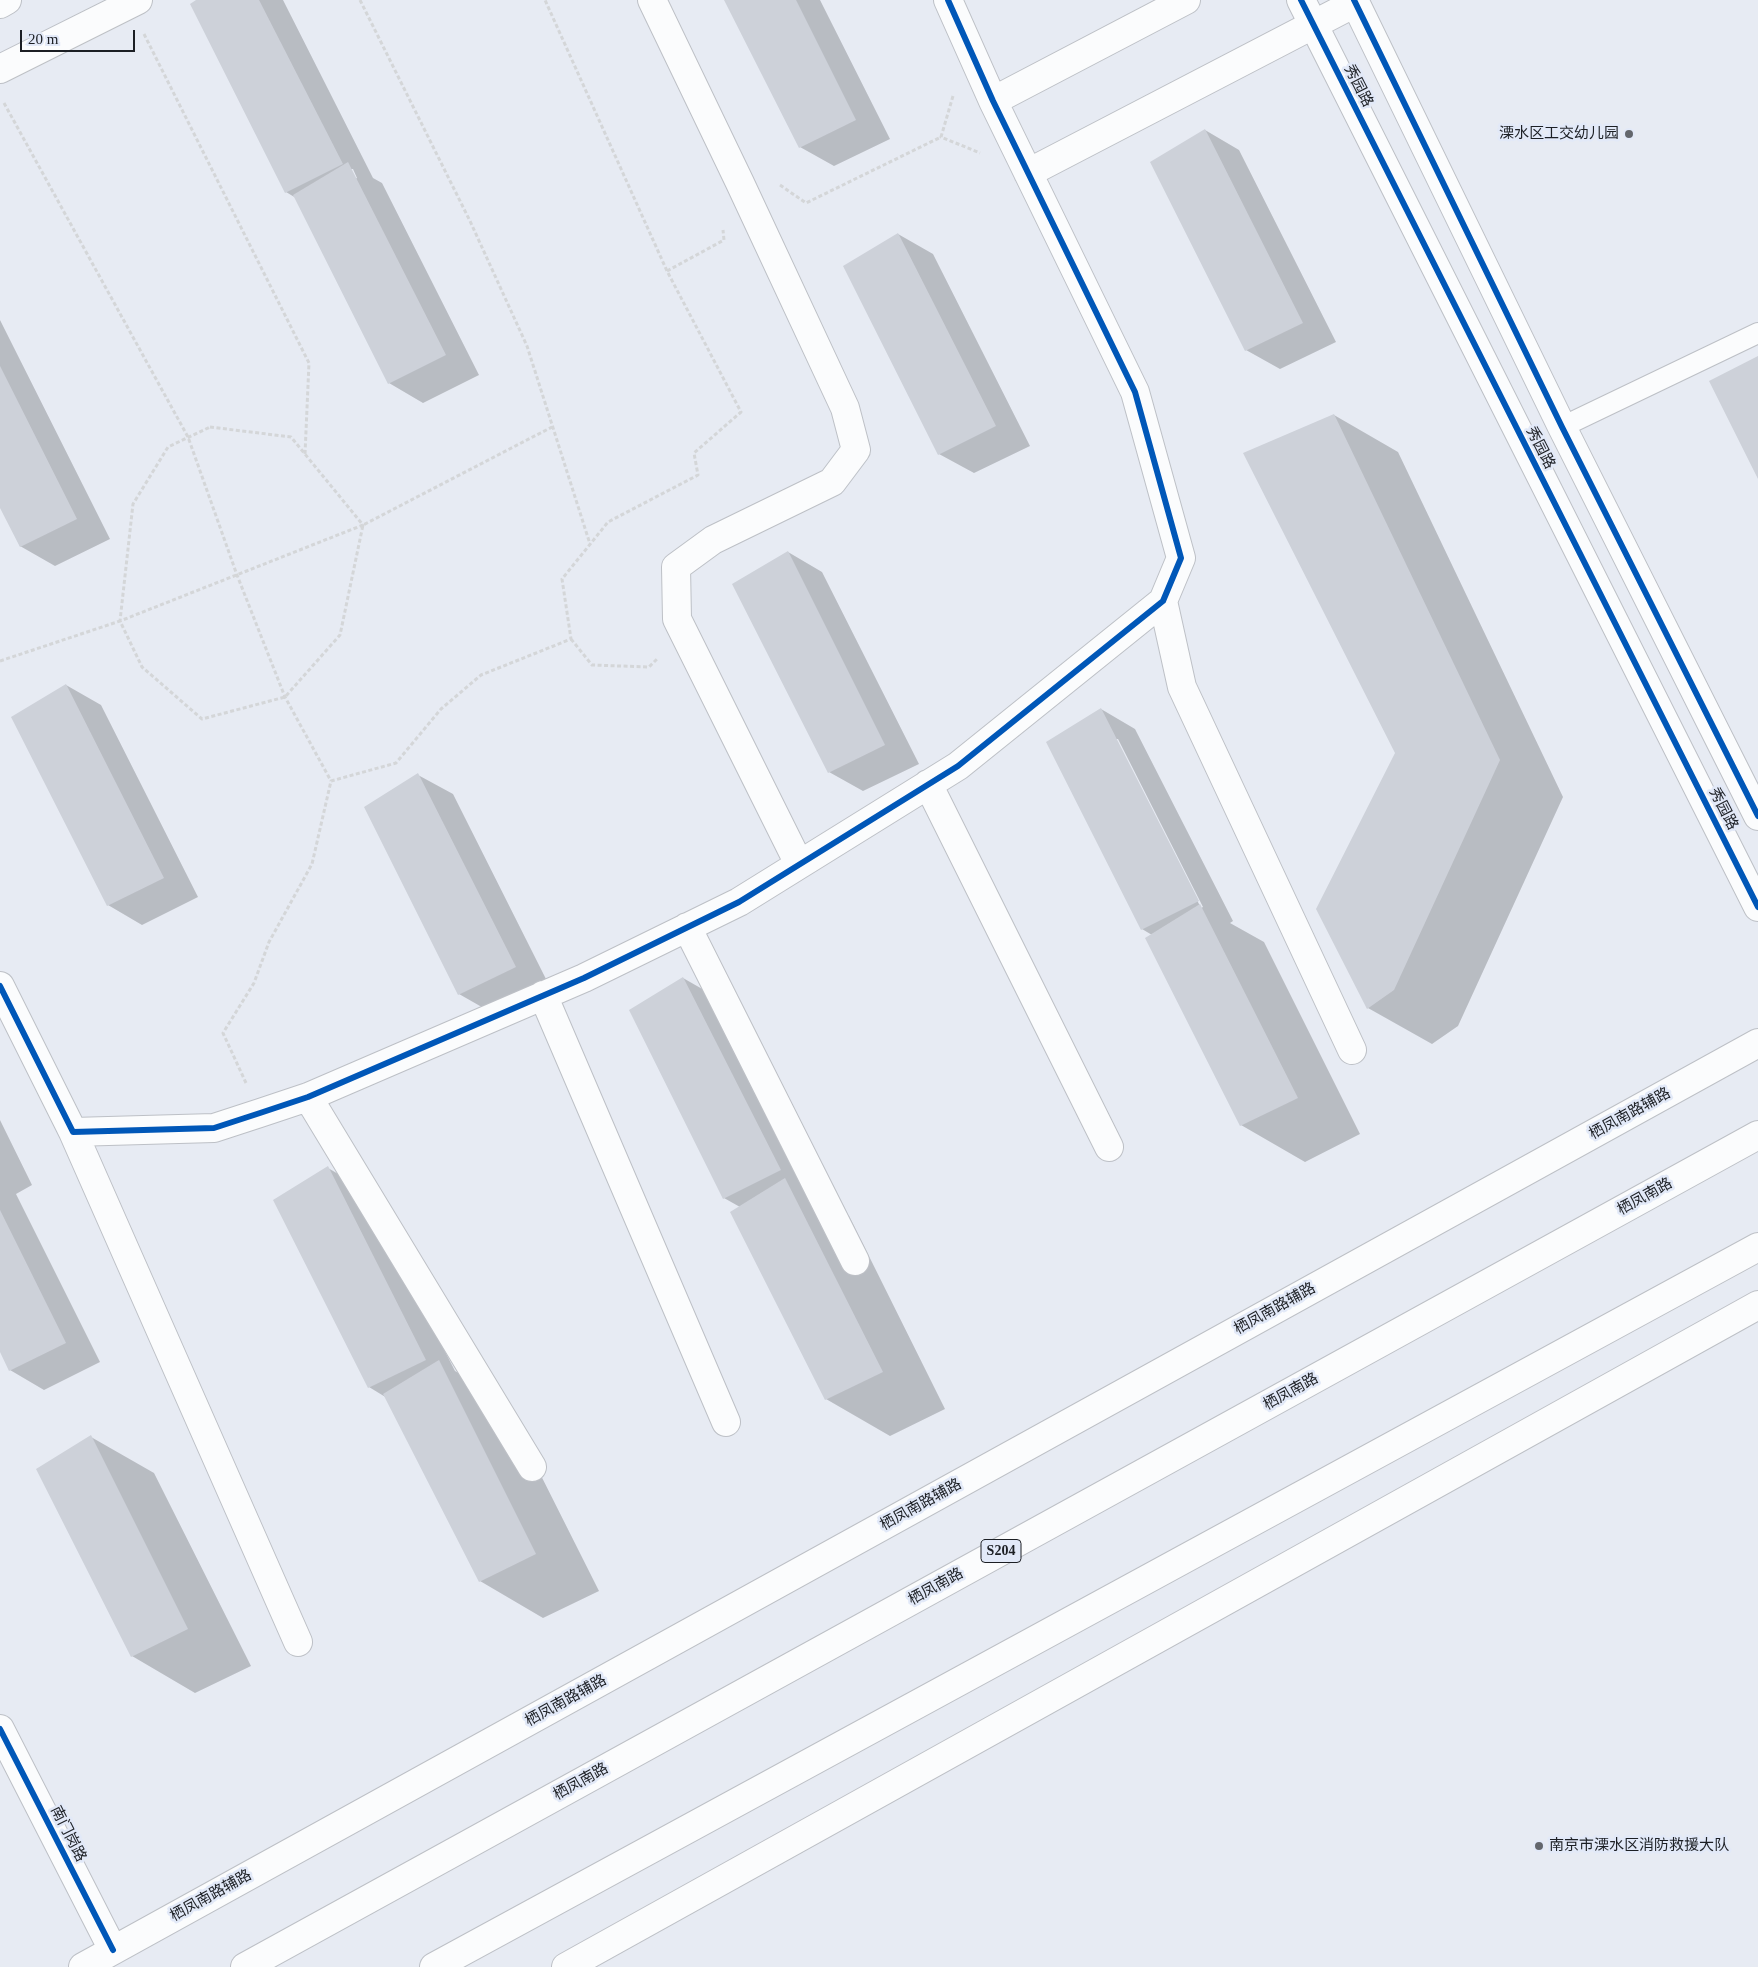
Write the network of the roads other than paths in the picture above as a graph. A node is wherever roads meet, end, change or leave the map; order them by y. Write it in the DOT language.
graph roads {
  1 [pos="7,0"];
  2 [pos="652,0"];
  3 [pos="948,0"];
  4 [pos="1186,0"];
  5 [pos="1301,0"];
  6 [pos="134,2"];
  7 [pos="1354,2"];
  8 [pos="0,4"];
  9 [pos="1313,24"];
  10 [pos="0,69"];
  11 [pos="993,101"];
  12 [pos="1028,173"];
  13 [pos="1758,333"];
  14 [pos="1562,427"];
  15 [pos="1163,601"];
  16 [pos="928,784"];
  17 [pos="1758,816"];
  18 [pos="799,864"];
  19 [pos="1758,907"];
  20 [pos="687,927"];
  21 [pos="0,986"];
  22 [pos="542,996"];
  23 [pos="1758,1043"];
  24 [pos="1352,1050"];
  25 [pos="308,1097"];
  26 [pos="73,1132"];
  27 [pos="1758,1135"];
  28 [pos="1109,1147"];
  29 [pos="1758,1247"];
  30 [pos="855,1261"];
  31 [pos="1758,1305"];
  32 [pos="726,1422"];
  33 [pos="532,1467"];
  34 [pos="298,1642"];
  35 [pos="0,1729"];
  36 [pos="113,1950"];
  37 [pos="83,1967"];
  38 [pos="245,1967"];
  39 [pos="434,1967"];
  40 [pos="566,1967"];
  1 -- 8 [label="street"];
  2 -- 18 [label="street"];
  3 -- 11 [label="street"];
  4 -- 11 [label="street"];
  5 -- 9 [label="street, 秀园路"];
  6 -- 10 [label="street"];
  7 -- 9 [label="street"];
  7 -- 14 [label="street, 秀园路"];
  9 -- 12 [label="street"];
  9 -- 19 [label="street, 秀园路"];
  11 -- 12 [label="street"];
  12 -- 15 [label="street"];
  13 -- 14 [label="lane"];
  14 -- 17 [label="street, 秀园路"];
  15 -- 16 [label="street"];
  15 -- 24 [label="street"];
  16 -- 18 [label="street"];
  16 -- 28 [label="street"];
  18 -- 20 [label="street"];
  20 -- 22 [label="street"];
  20 -- 30 [label="street"];
  21 -- 26 [label="street"];
  22 -- 25 [label="street"];
  22 -- 32 [label="street"];
  23 -- 36 [label="street, 栖凤南路辅路"];
  25 -- 26 [label="street"];
  25 -- 33 [label="street"];
  26 -- 34 [label="street"];
  27 -- 38 [label="street, 栖凤南路 / S204"];
  29 -- 39 [label="street"];
  31 -- 40 [label="street"];
  35 -- 36 [label="street, 南门岗路"];
  36 -- 37 [label="street, 栖凤南路辅路"];
}
